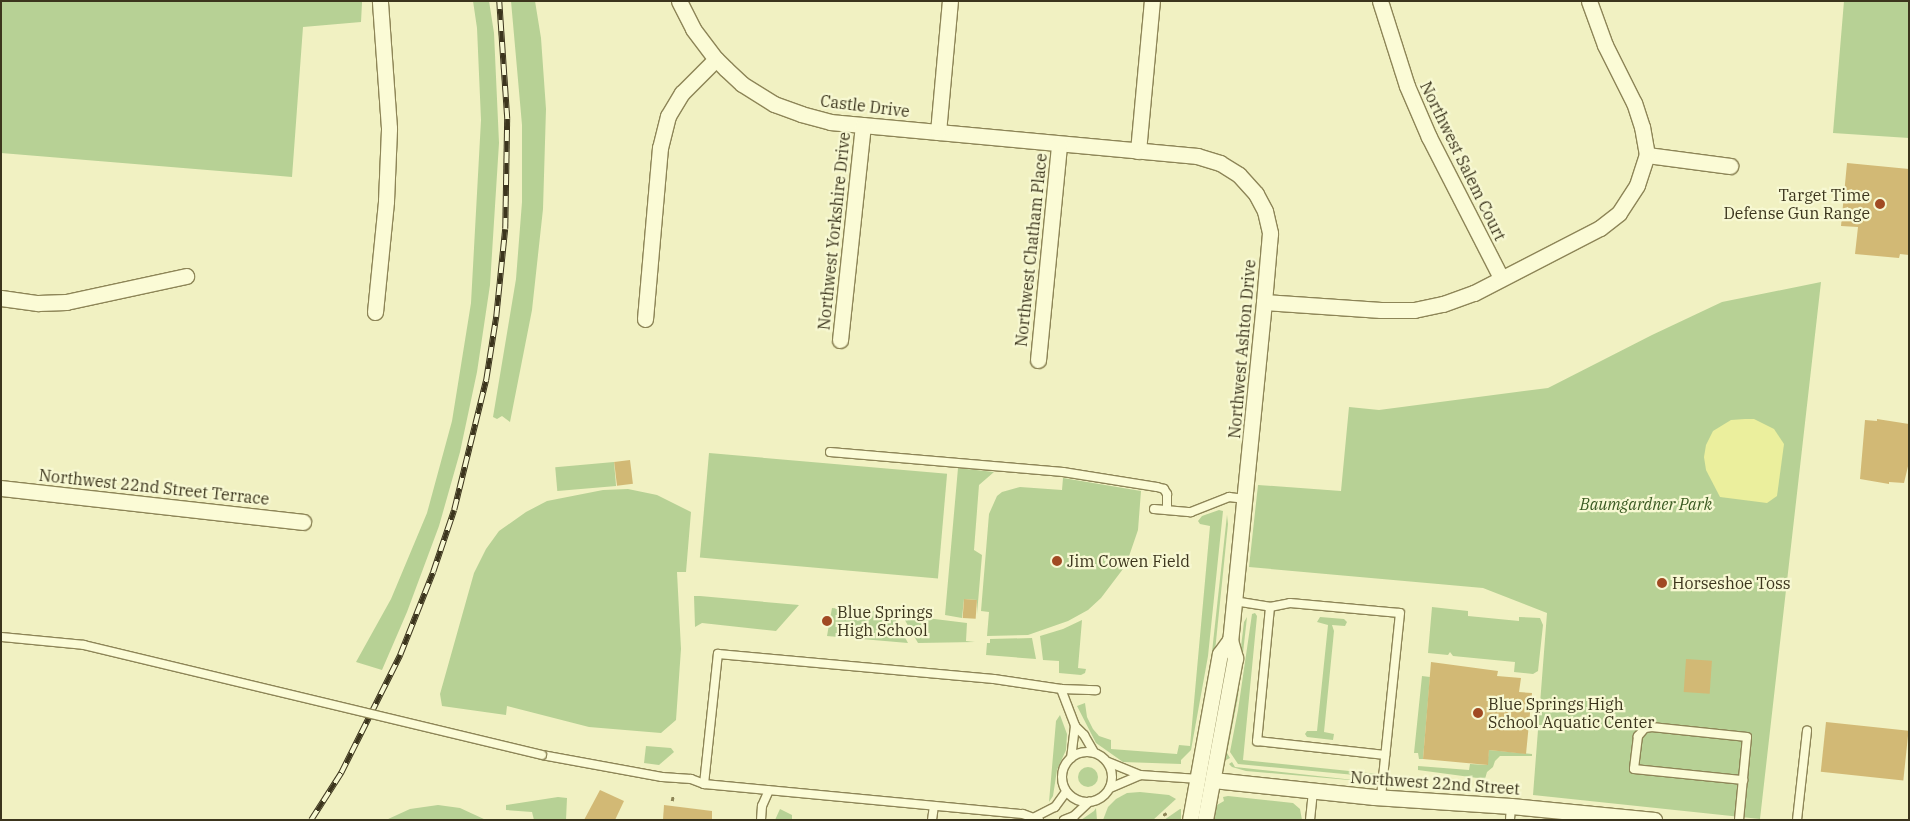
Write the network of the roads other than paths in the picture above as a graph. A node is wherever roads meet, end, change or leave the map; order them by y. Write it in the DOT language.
graph roads {
  1 [pos="380,1"];
  2 [pos="679,1"];
  3 [pos="950,1"];
  4 [pos="1152,1"];
  5 [pos="1380,1"];
  6 [pos="1589,1"];
  7 [pos="716,59"];
  8 [pos="863,125"];
  9 [pos="938,132"];
  10 [pos="1059,144"];
  11 [pos="1138,151"];
  12 [pos="1647,155"];
  13 [pos="1730,166"];
  14 [pos="186,276"];
  15 [pos="1501,278"];
  16 [pos="1,298"];
  17 [pos="1264,302"];
  18 [pos="375,312"];
  19 [pos="644,319"];
  20 [pos="840,340"];
  21 [pos="1038,360"];
  22 [pos="830,452"];
  23 [pos="1,488"];
  24 [pos="1245,498"];
  25 [pos="1154,509"];
  26 [pos="1167,510"];
  27 [pos="303,522"];
  28 [pos="1234,601"];
  29 [pos="1270,607"];
  30 [pos="1,636"];
  31 [pos="1230,640"];
  32 [pos="1061,688"];
  33 [pos="1096,690"];
  34 [pos="1075,726"];
  35 [pos="1807,731"];
  36 [pos="1094,752"];
  37 [pos="1385,755"];
  38 [pos="1071,758"];
  39 [pos="1107,761"];
  40 [pos="1140,775"];
  41 [pos="1198,779"];
  42 [pos="1213,780"];
  43 [pos="1743,780"];
  44 [pos="704,784"];
  45 [pos="1110,788"];
  46 [pos="769,790"];
  47 [pos="1313,791"];
  48 [pos="1066,792"];
  49 [pos="1381,798"];
  50 [pos="1089,802"];
  51 [pos="934,806"];
  52 [pos="1511,813"];
  53 [pos="1037,818"];
  54 [pos="760,820"];
  55 [pos="932,820"];
  56 [pos="1064,820"];
  57 [pos="1190,820"];
  58 [pos="1205,820"];
  59 [pos="1310,820"];
  60 [pos="1654,820"];
  61 [pos="1739,820"];
  62 [pos="1797,820"];
  1 -- 18 [label="street"];
  2 -- 7 [label="street, Castle Drive"];
  3 -- 9 [label="street"];
  4 -- 11 [label="street"];
  5 -- 15 [label="street, Northwest Salem Court"];
  6 -- 12 [label="street"];
  7 -- 8 [label="street, Castle Drive"];
  7 -- 19 [label="street"];
  8 -- 9 [label="street, Castle Drive"];
  8 -- 20 [label="street, Northwest Yorkshire Drive"];
  9 -- 10 [label="street, Castle Drive"];
  10 -- 11 [label="street, Northwest Ashton Drive"];
  10 -- 21 [label="street, Northwest Chatham Place"];
  11 -- 17 [label="street, Northwest Ashton Drive"];
  12 -- 13 [label="street"];
  12 -- 15 [label="street"];
  14 -- 16 [label="street"];
  15 -- 17 [label="street"];
  17 -- 24 [label="street, Northwest Ashton Drive"];
  22 -- 26 [label="lane"];
  23 -- 27 [label="street, Northwest 22nd Street Terrace"];
  24 -- 26 [label="lane"];
  24 -- 28 [label="street, Northwest Ashton Drive"];
  25 -- 26 [label="lane"];
  28 -- 29 [label="lane"];
  28 -- 31 [label="street, Northwest Ashton Drive"];
  29 -- 37 [label="lane"];
  29 -- 37 [label="lane"];
  30 -- 44 [label="lane, bridge"];
  31 -- 41 [label="street, Northwest Ashton Drive"];
  31 -- 42 [label="street, Northwest Ashton Drive"];
  32 -- 33 [label="lane"];
  32 -- 34 [label="lane"];
  32 -- 44 [label="lane"];
  34 -- 36 [label="lane"];
  34 -- 38 [label="lane"];
  35 -- 62 [label="lane"];
  36 -- 38 [label="lane"];
  36 -- 39 [label="lane"];
  37 -- 49 [label="lane"];
  38 -- 48 [label="lane"];
  39 -- 40 [label="lane"];
  39 -- 45 [label="lane"];
  40 -- 41 [label="lane"];
  40 -- 45 [label="lane"];
  41 -- 42 [label="lane"];
  41 -- 57 [label="street, Northwest Ashton Drive"];
  42 -- 47 [label="street, Northwest 22nd Street"];
  42 -- 58 [label="street, Northwest Ashton Drive"];
  43 -- 43 [label="lane"];
  43 -- 61 [label="lane"];
  44 -- 46 [label="lane"];
  45 -- 50 [label="lane"];
  46 -- 51 [label="lane"];
  46 -- 54 [label="lane"];
  47 -- 49 [label="street, Northwest 22nd Street"];
  47 -- 59 [label="lane"];
  48 -- 50 [label="lane"];
  48 -- 53 [label="lane"];
  49 -- 52 [label="street, Northwest 22nd Street"];
  50 -- 56 [label="lane"];
  51 -- 53 [label="lane"];
  51 -- 55 [label="lane"];
  52 -- 60 [label="street, Northwest 22nd Street"];
}
